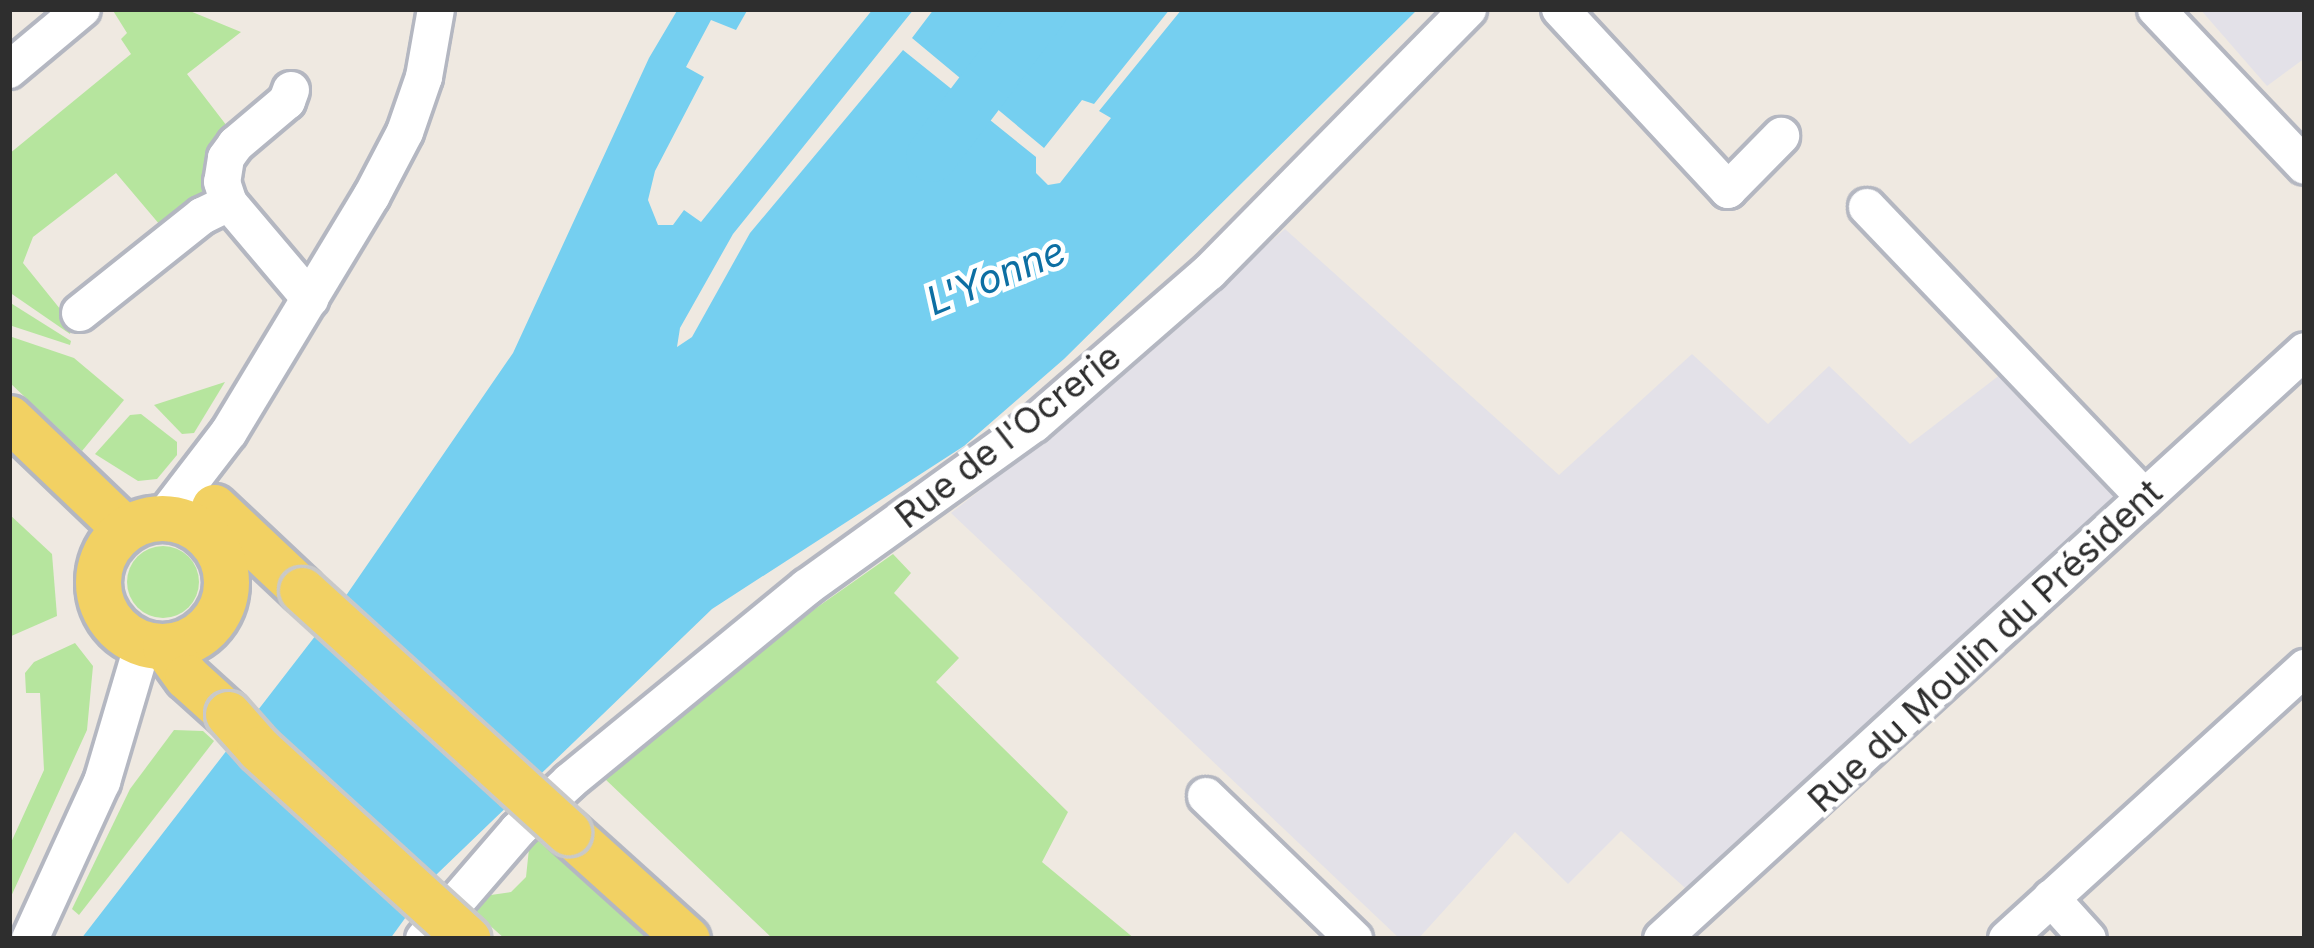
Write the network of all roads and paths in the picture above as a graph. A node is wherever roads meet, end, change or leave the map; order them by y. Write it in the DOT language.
graph roads {
  1 [pos="82,9"];
  2 [pos="436,9"];
  3 [pos="1468,9"];
  4 [pos="1560,9"];
  5 [pos="2156,9"];
  6 [pos="9,70"];
  7 [pos="292,89"];
  8 [pos="1781,136"];
  9 [pos="2305,166"];
  10 [pos="229,203"];
  11 [pos="1868,207"];
  12 [pos="310,299"];
  13 [pos="80,313"];
  14 [pos="2305,351"];
  15 [pos="9,418"];
  16 [pos="229,432"];
  17 [pos="9,461"];
  18 [pos="2145,498"];
  19 [pos="130,535"];
  20 [pos="216,538"];
  21 [pos="291,582"];
  22 [pos="154,645"];
  23 [pos="2305,668"];
  24 [pos="1206,796"];
  25 [pos="2050,898"];
  26 [pos="30,939"];
  27 [pos="424,939"];
  28 [pos="469,939"];
  29 [pos="686,939"];
  30 [pos="1354,939"];
  31 [pos="1662,939"];
  32 [pos="2007,939"];
  33 [pos="2088,939"];
  1 -- 6 [label="street"];
  2 -- 12 [label="street"];
  3 -- 27 [label="street, Rue de l'Ocrerie"];
  4 -- 8 [label="street"];
  5 -- 9 [label="street"];
  7 -- 10 [label="street"];
  10 -- 12 [label="street"];
  10 -- 13 [label="street"];
  11 -- 18 [label="street"];
  12 -- 16 [label="street"];
  14 -- 18 [label="street, Rue du Moulin du Président"];
  15 -- 19 [label="main road"];
  16 -- 19 [label="street"];
  16 -- 20 [label="street"];
  17 -- 19 [label="main road"];
  18 -- 31 [label="street, Rue du Moulin du Président"];
  19 -- 20 [label="main road"];
  19 -- 22 [label="main road"];
  20 -- 21 [label="main road"];
  20 -- 21 [label="main road"];
  20 -- 22 [label="main road"];
  21 -- 29 [label="main road, bridge"];
  22 -- 26 [label="street"];
  22 -- 28 [label="main road, bridge"];
  23 -- 25 [label="street"];
  24 -- 30 [label="street"];
  25 -- 32 [label="street"];
  25 -- 33 [label="street"];
}
